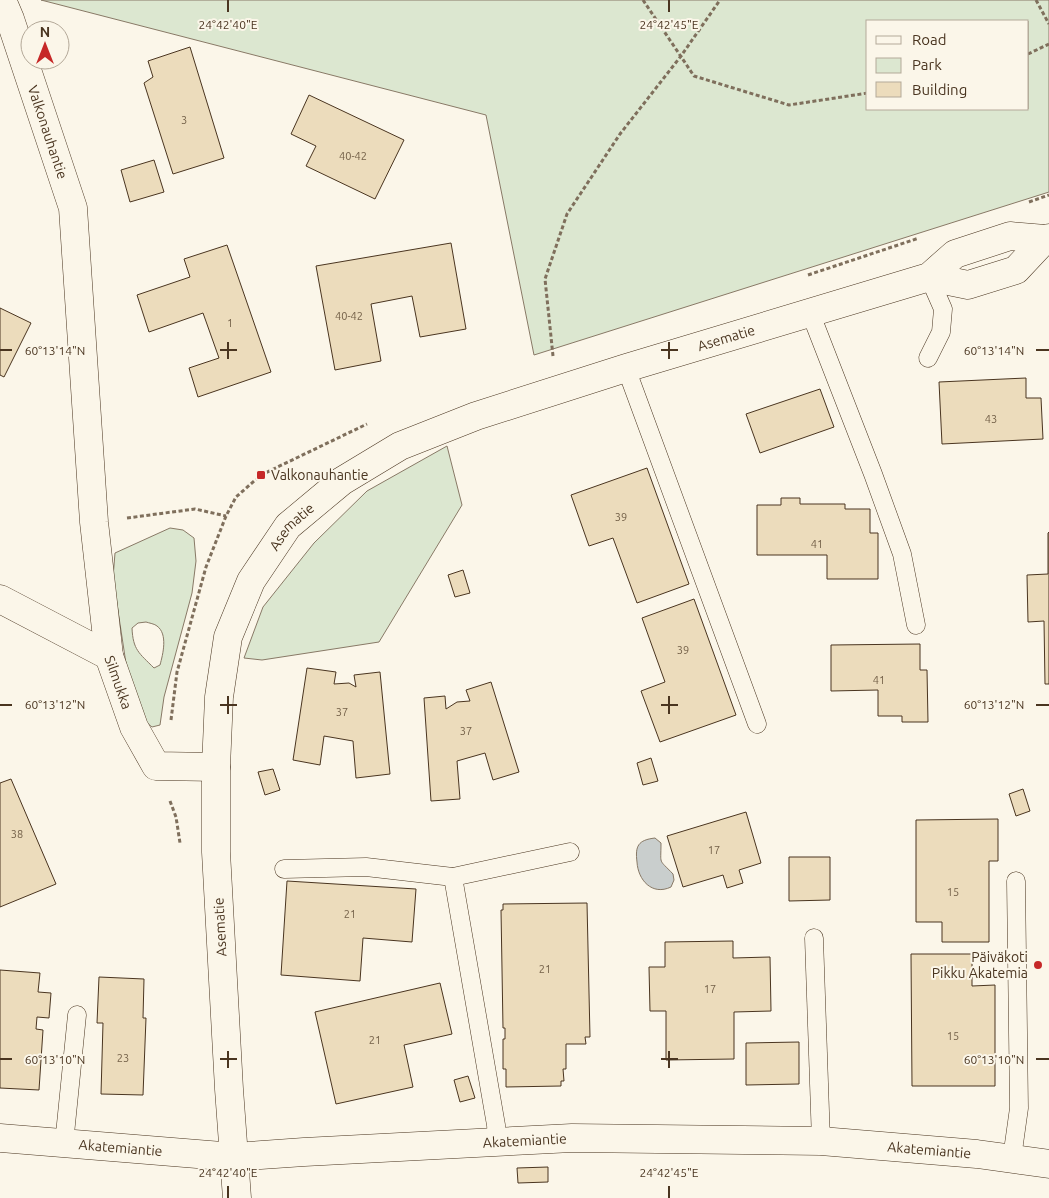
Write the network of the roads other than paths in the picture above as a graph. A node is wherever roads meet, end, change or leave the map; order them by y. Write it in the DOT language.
graph roads {
  1 [pos="2,0"];
  2 [pos="1048,240"];
  3 [pos="929,277"];
  4 [pos="810,312"];
  5 [pos="928,358"];
  6 [pos="626,368"];
  7 [pos="0,599"];
  8 [pos="916,625"];
  9 [pos="109,656"];
  10 [pos="757,724"];
  11 [pos="216,767"];
  12 [pos="570,852"];
  13 [pos="284,869"];
  14 [pos="453,877"];
  15 [pos="1016,881"];
  16 [pos="814,938"];
  17 [pos="78,1015"];
  18 [pos="0,1138"];
  19 [pos="821,1141"];
  20 [pos="497,1142"];
  21 [pos="64,1144"];
  22 [pos="234,1157"];
  23 [pos="1012,1158"];
  24 [pos="1049,1164"];
  25 [pos="237,1198"];
  1 -- 9 [label="street, Valkonauhantie"];
  2 -- 3 [label="street, Asematie"];
  3 -- 4 [label="street, Asematie"];
  3 -- 5 [label="lane"];
  4 -- 6 [label="street, Asematie"];
  4 -- 8 [label="lane"];
  6 -- 10 [label="lane"];
  6 -- 11 [label="street, Asematie"];
  7 -- 9 [label="street, Silmukka"];
  9 -- 11 [label="street, Silmukka"];
  11 -- 22 [label="street, Asematie"];
  12 -- 14 [label="lane"];
  13 -- 14 [label="lane"];
  14 -- 20 [label="lane"];
  15 -- 23 [label="lane"];
  16 -- 19 [label="lane"];
  17 -- 21 [label="lane"];
  18 -- 21 [label="street, Akatemiantie"];
  19 -- 20 [label="street, Akatemiantie"];
  19 -- 23 [label="street, Akatemiantie"];
  20 -- 22 [label="street, Akatemiantie"];
  21 -- 22 [label="street, Akatemiantie"];
  22 -- 25 [label="street, Asematie"];
  23 -- 24 [label="street, Akatemiantie"];
}
